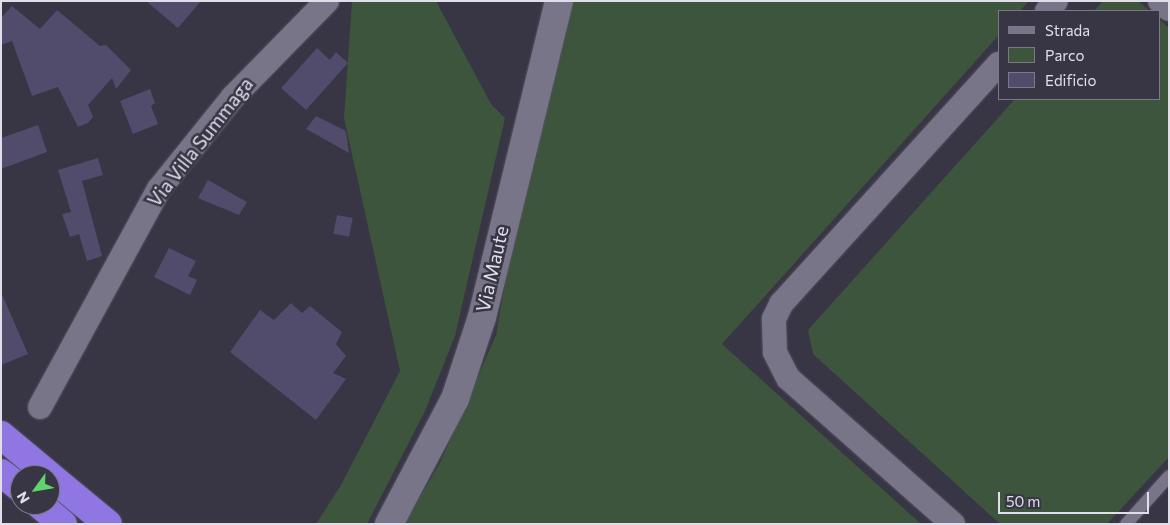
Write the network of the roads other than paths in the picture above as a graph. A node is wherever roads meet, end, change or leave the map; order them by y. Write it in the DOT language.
graph roads {
  1 [pos="327,1"];
  2 [pos="559,1"];
  3 [pos="1160,1"];
  4 [pos="1169,9"];
  5 [pos="998,65"];
  6 [pos="40,407"];
  7 [pos="1,435"];
  8 [pos="37,465"];
  9 [pos="1169,476"];
  10 [pos="60,484"];
  11 [pos="52,515"];
  12 [pos="63,524"];
  13 [pos="108,524"];
  14 [pos="389,524"];
  15 [pos="953,524"];
  16 [pos="1126,524"];
  1 -- 6 [label="street, Via Villa Summaga"];
  2 -- 14 [label="street, Via Maute"];
  3 -- 4 [label="street"];
  5 -- 15 [label="street"];
  7 -- 8 [label="highway"];
  9 -- 16 [label="lane"];
  10 -- 13 [label="highway"];
  11 -- 12 [label="highway"];
}
